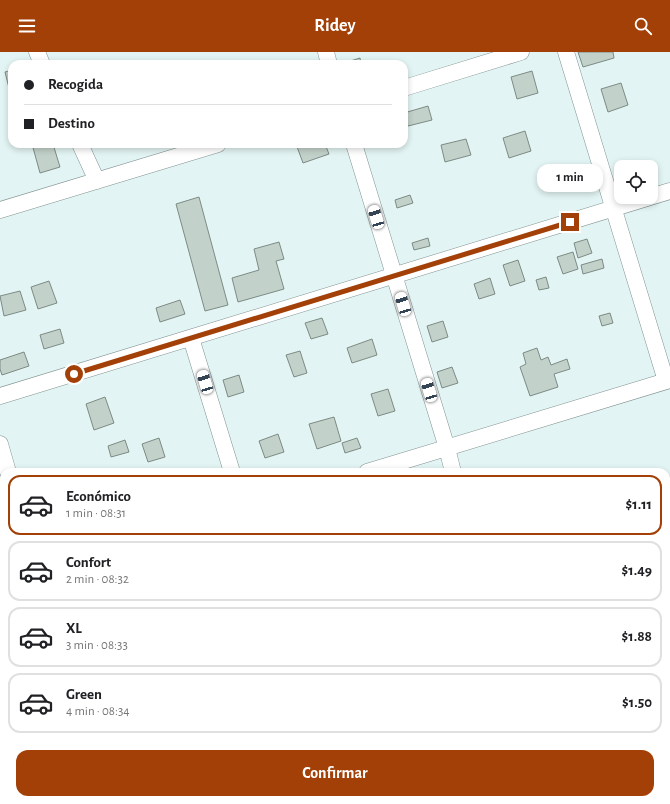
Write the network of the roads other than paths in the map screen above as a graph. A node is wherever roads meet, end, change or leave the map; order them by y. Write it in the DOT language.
graph roads {
  1 [pos="521,52"];
  2 [pos="566,52"];
  3 [pos="408,87"];
  4 [pos="82,148"];
  5 [pos="205,148"];
  6 [pos="355,148"];
  7 [pos="97,181"];
  8 [pos="670,191"];
  9 [pos="613,209"];
  10 [pos="0,210"];
  11 [pos="394,276"];
  12 [pos="191,338"];
  13 [pos="668,381"];
  14 [pos="0,396"];
  15 [pos="0,444"];
  16 [pos="447,448"];
  17 [pos="7,468"];
  18 [pos="231,468"];
  19 [pos="380,468"];
  20 [pos="452,468"];
  1 -- 3 [label="street"];
  2 -- 9 [label="street"];
  4 -- 7 [label="street"];
  5 -- 7 [label="street"];
  6 -- 11 [label="street"];
  7 -- 10 [label="street"];
  8 -- 9 [label="street"];
  9 -- 11 [label="street"];
  9 -- 13 [label="street"];
  11 -- 12 [label="street"];
  11 -- 16 [label="street"];
  12 -- 14 [label="street"];
  12 -- 18 [label="street"];
  13 -- 16 [label="street"];
  15 -- 17 [label="street"];
  16 -- 19 [label="street"];
  16 -- 20 [label="street"];
}
